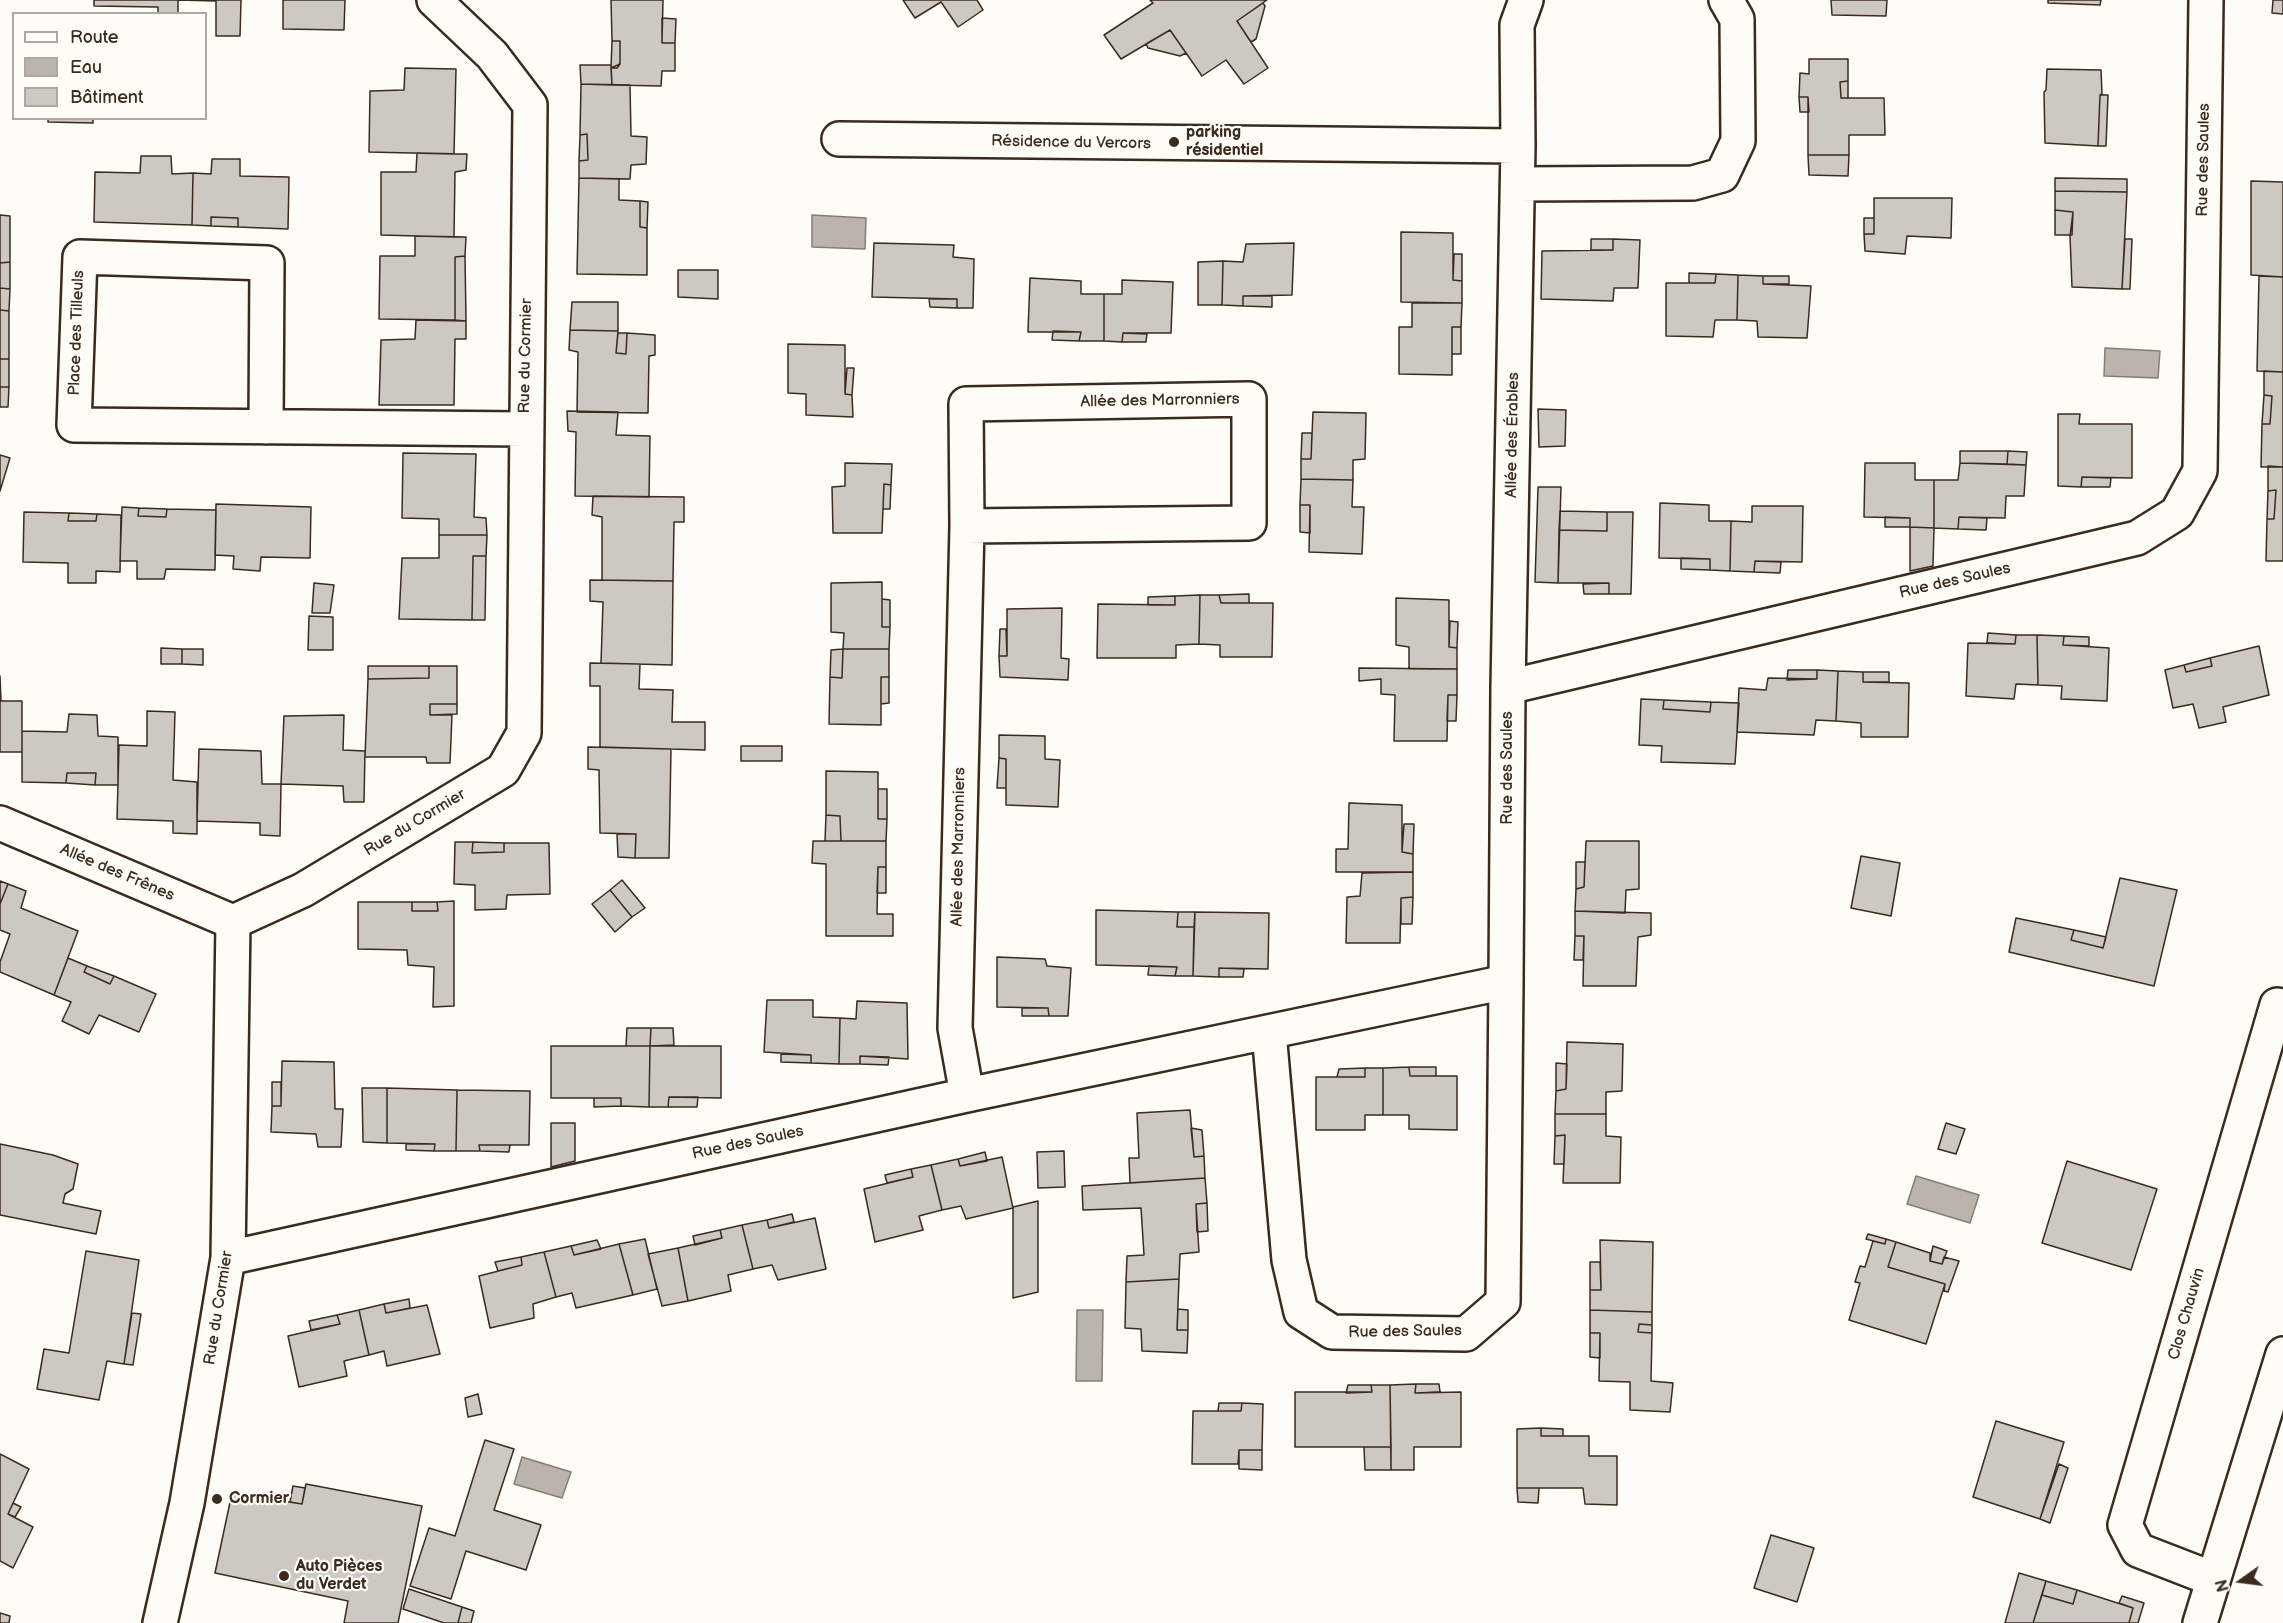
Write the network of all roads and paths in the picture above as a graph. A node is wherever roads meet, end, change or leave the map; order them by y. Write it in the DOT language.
graph roads {
  1 [pos="434,0"];
  2 [pos="1526,0"];
  3 [pos="1726,0"];
  4 [pos="2206,0"];
  5 [pos="839,139"];
  6 [pos="1518,146"];
  7 [pos="1518,184"];
  8 [pos="266,427"];
  9 [pos="525,429"];
  10 [pos="967,526"];
  11 [pos="1508,687"];
  12 [pos="0,823"];
  13 [pos="233,922"];
  14 [pos="1506,982"];
  15 [pos="2283,1006"];
  16 [pos="1269,1032"];
  17 [pos="967,1095"];
  18 [pos="228,1258"];
  19 [pos="2283,1354"];
  20 [pos="2213,1579"];
  21 [pos="160,1623"];
  22 [pos="2200,1623"];
  1 -- 9 [label="street, Rue du Cormier"];
  2 -- 6 [label="street, Allée des Érables"];
  3 -- 7 [label="street"];
  4 -- 11 [label="street, Rue des Saules"];
  5 -- 6 [label="street, Résidence du Vercors"];
  6 -- 7 [label="street, Allée des Érables"];
  7 -- 11 [label="street, Allée des Érables"];
  8 -- 8 [label="street, Place des Tilleuls"];
  8 -- 9 [label="street, Place des Tilleuls"];
  9 -- 13 [label="street, Rue du Cormier"];
  10 -- 10 [label="street, Allée des Marronniers"];
  10 -- 17 [label="street, Allée des Marronniers"];
  11 -- 14 [label="street, Rue des Saules"];
  12 -- 13 [label="street, Allée des Frênes"];
  13 -- 18 [label="street, Rue du Cormier"];
  14 -- 16 [label="street, Rue des Saules"];
  14 -- 16 [label="street, Rue des Saules"];
  15 -- 20 [label="street, Clos Chauvin"];
  16 -- 17 [label="street, Rue des Saules"];
  17 -- 18 [label="street, Rue des Saules"];
  18 -- 21 [label="street, Rue du Cormier"];
  19 -- 20 [label="street"];
  20 -- 22 [label="street"];
}
